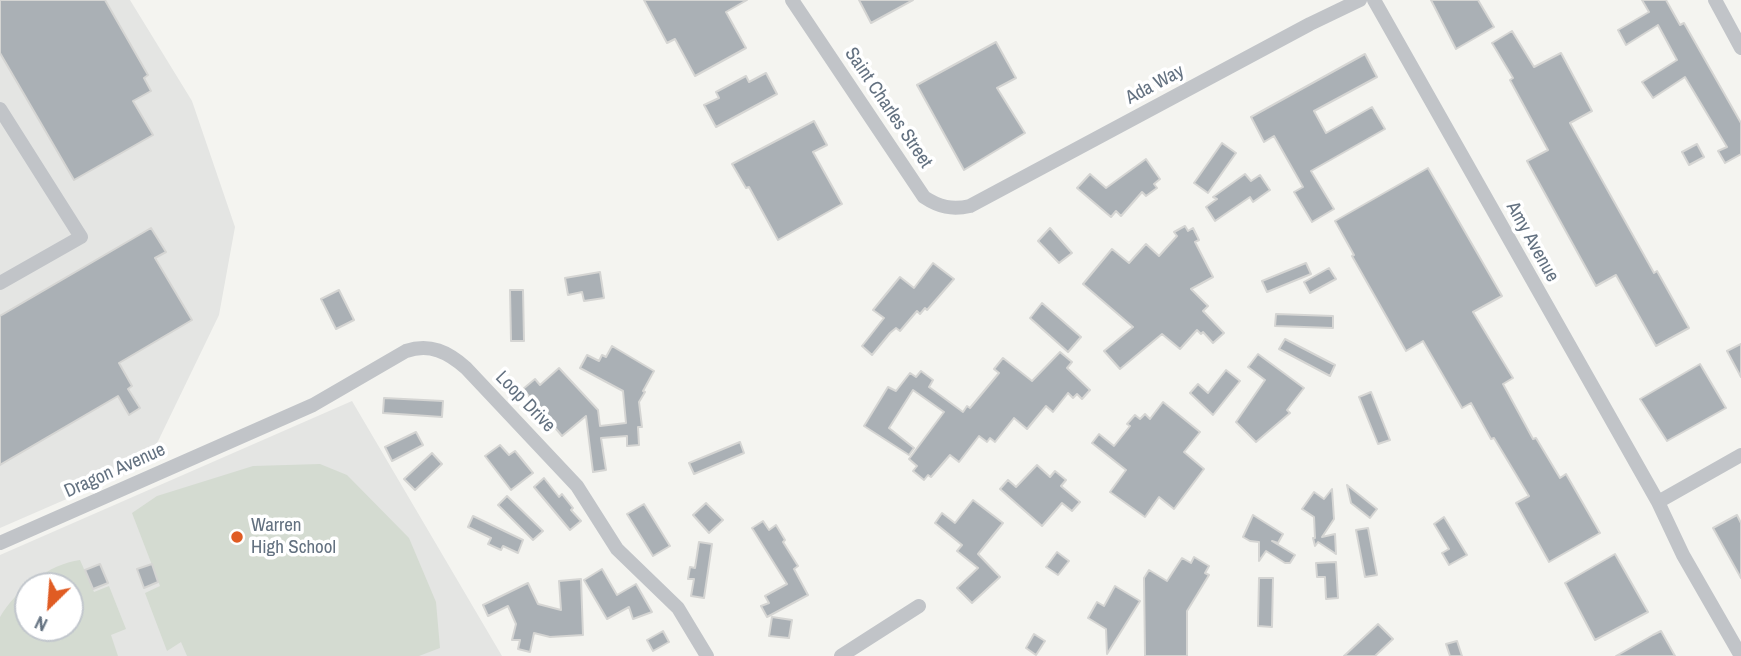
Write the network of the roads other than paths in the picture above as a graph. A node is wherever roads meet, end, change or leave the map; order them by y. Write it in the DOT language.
graph roads {
  1 [pos="792,0"];
  2 [pos="1360,0"];
  3 [pos="1374,0"];
  4 [pos="1715,0"];
  5 [pos="1741,48"];
  6 [pos="0,109"];
  7 [pos="970,206"];
  8 [pos="0,283"];
  9 [pos="246,434"];
  10 [pos="1741,455"];
  11 [pos="1658,502"];
  12 [pos="0,543"];
  13 [pos="919,606"];
  14 [pos="706,656"];
  15 [pos="841,656"];
  16 [pos="1741,656"];
  1 -- 7 [label="street, Saint Charles Street"];
  2 -- 7 [label="street, Ada Way"];
  3 -- 11 [label="street, Amy Avenue"];
  4 -- 5 [label="street"];
  6 -- 8 [label="street"];
  9 -- 12 [label="street, Dragon Avenue"];
  9 -- 14 [label="street, Loop Drive"];
  10 -- 11 [label="street"];
  11 -- 16 [label="street, Amy Avenue"];
  13 -- 15 [label="street"];
}
